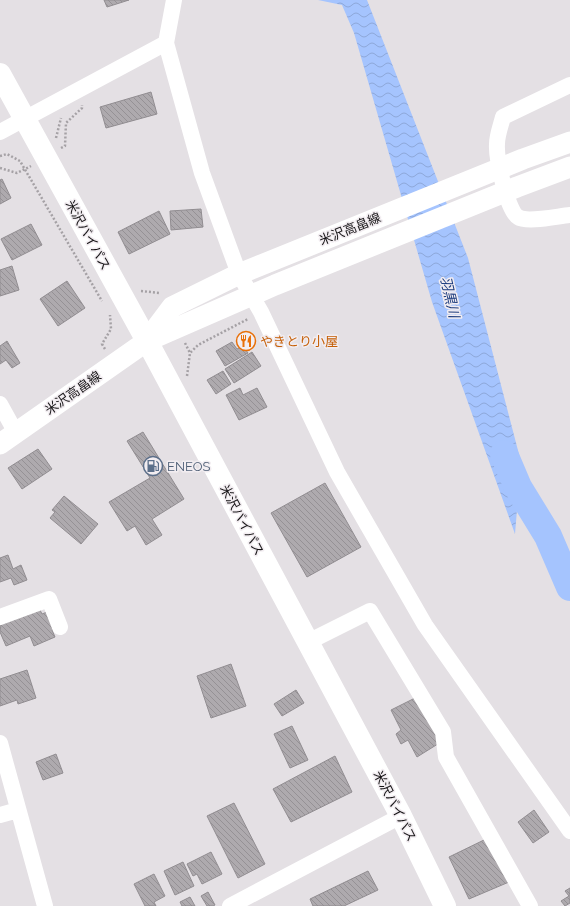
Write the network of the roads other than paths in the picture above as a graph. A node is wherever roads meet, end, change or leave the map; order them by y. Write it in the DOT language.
graph roads {
  1 [pos="174,0"];
  2 [pos="166,43"];
  3 [pos="0,74"];
  4 [pos="570,85"];
  5 [pos="24,119"];
  6 [pos="0,132"];
  7 [pos="570,142"];
  8 [pos="570,167"];
  9 [pos="570,215"];
  10 [pos="239,274"];
  11 [pos="256,304"];
  12 [pos="147,341"];
  13 [pos="0,404"];
  14 [pos="8,439"];
  15 [pos="0,617"];
  16 [pos="60,627"];
  17 [pos="308,642"];
  18 [pos="0,742"];
  19 [pos="18,810"];
  20 [pos="0,815"];
  21 [pos="401,816"];
  22 [pos="570,831"];
  23 [pos="45,906"];
  24 [pos="230,906"];
  25 [pos="445,906"];
  26 [pos="530,906"];
  1 -- 2 [label="street"];
  2 -- 5 [label="street"];
  2 -- 10 [label="street"];
  3 -- 5 [label="highway, 米沢バイパス"];
  4 -- 9 [label="street"];
  5 -- 6 [label="street"];
  5 -- 12 [label="highway, 米沢バイパス"];
  7 -- 10 [label="main road, 米沢高畠線"];
  8 -- 11 [label="main road, 米沢高畠線"];
  10 -- 11 [label="street"];
  10 -- 12 [label="main road, 米沢高畠線"];
  11 -- 12 [label="main road, 米沢高畠線"];
  11 -- 22 [label="street"];
  12 -- 14 [label="main road, 米沢高畠線"];
  12 -- 17 [label="highway, 米沢バイパス"];
  13 -- 14 [label="street"];
  15 -- 16 [label="street"];
  17 -- 21 [label="highway, 米沢バイパス"];
  17 -- 26 [label="street"];
  18 -- 19 [label="street"];
  19 -- 20 [label="street"];
  19 -- 23 [label="street"];
  21 -- 24 [label="street"];
  21 -- 25 [label="highway, 米沢バイパス"];
}
